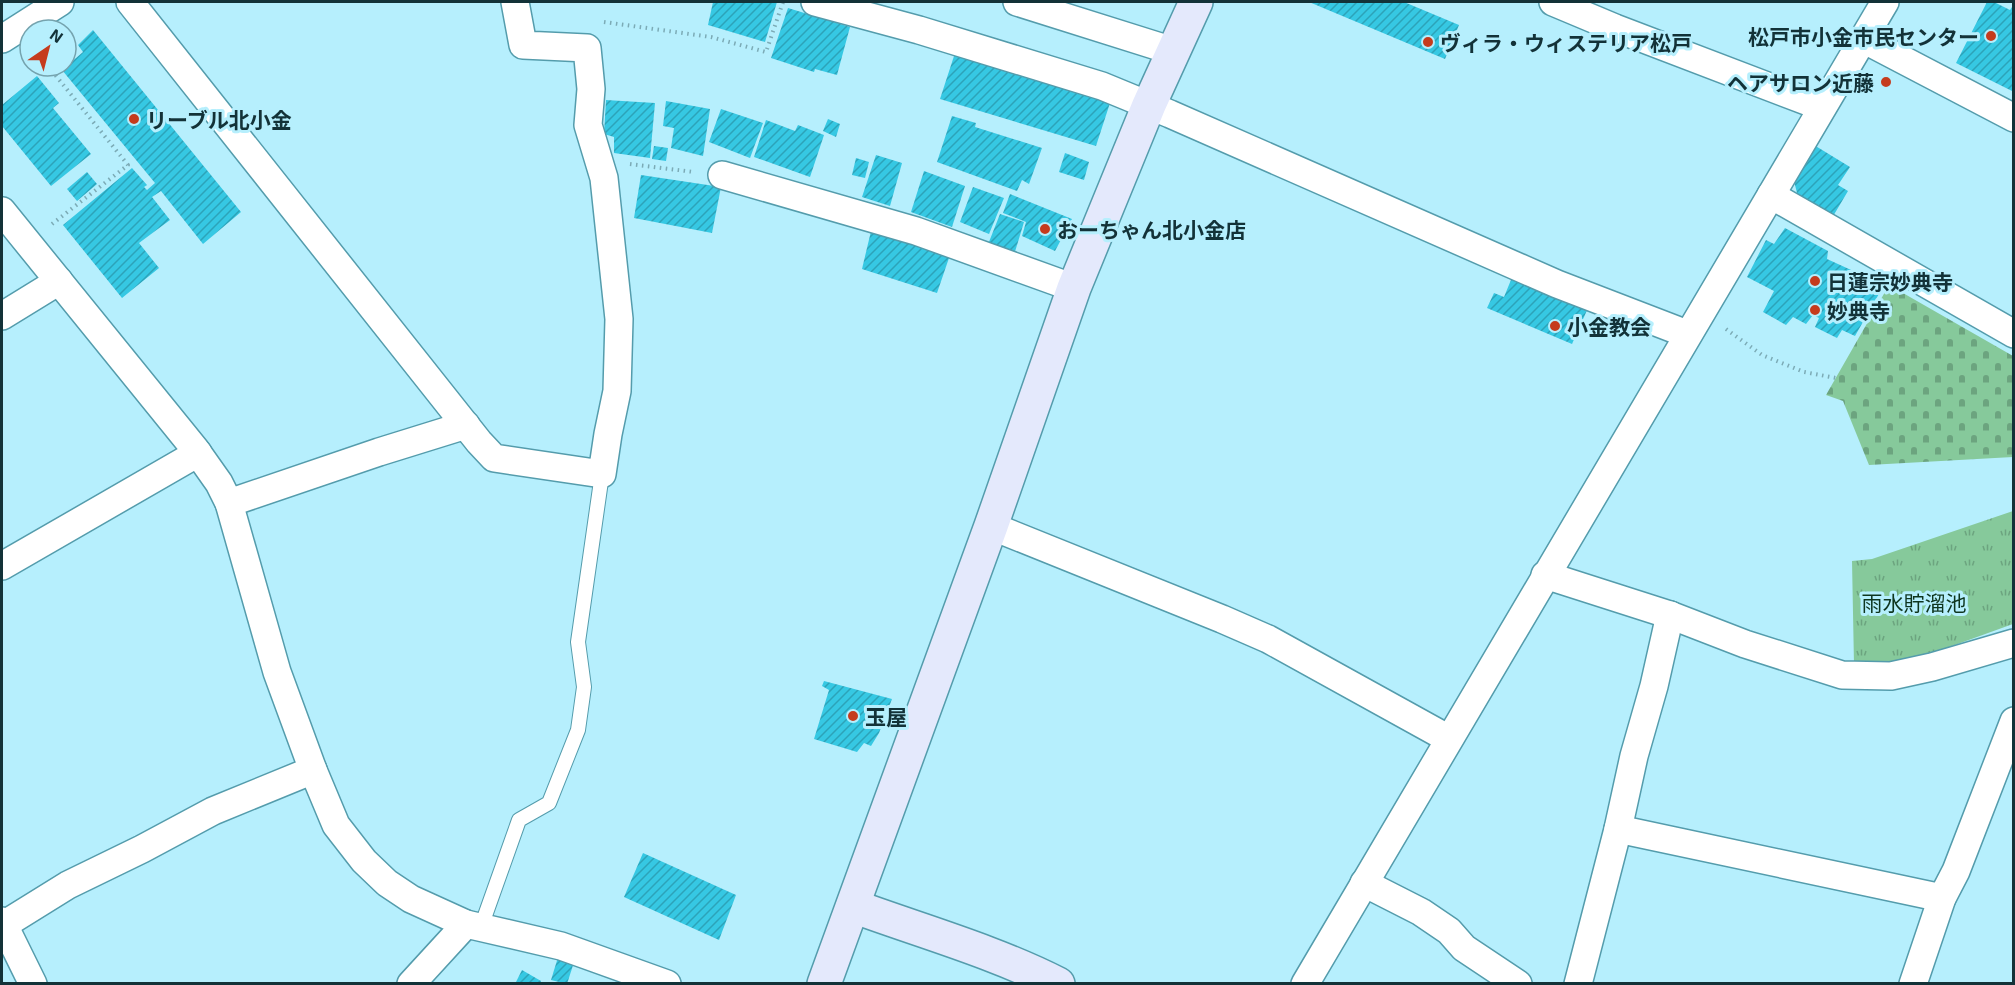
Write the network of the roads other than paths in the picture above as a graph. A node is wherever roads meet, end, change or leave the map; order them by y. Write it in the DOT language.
graph roads {
  1 [pos="60,2"];
  2 [pos="130,2"];
  3 [pos="515,2"];
  4 [pos="815,2"];
  5 [pos="1017,2"];
  6 [pos="1196,2"];
  7 [pos="1553,2"];
  8 [pos="1885,2"];
  9 [pos="2,39"];
  10 [pos="1863,39"];
  11 [pos="1173,51"];
  12 [pos="1149,105"];
  13 [pos="1822,107"];
  14 [pos="2013,118"];
  15 [pos="722,175"];
  16 [pos="1771,195"];
  17 [pos="2,211"];
  18 [pos="59,281"];
  19 [pos="1074,288"];
  20 [pos="2,316"];
  21 [pos="1693,324"];
  22 [pos="2013,333"];
  23 [pos="466,425"];
  24 [pos="198,453"];
  25 [pos="602,474"];
  26 [pos="229,503"];
  27 [pos="991,526"];
  28 [pos="2,566"];
  29 [pos="1545,575"];
  30 [pos="1670,615"];
  31 [pos="2013,643"];
  32 [pos="2013,721"];
  33 [pos="1449,739"];
  34 [pos="313,770"];
  35 [pos="1618,829"];
  36 [pos="1364,883"];
  37 [pos="1942,898"];
  38 [pos="853,906"];
  39 [pos="2,924"];
  40 [pos="474,925"];
  41 [pos="33,984"];
  42 [pos="411,984"];
  43 [pos="667,984"];
  44 [pos="824,984"];
  45 [pos="1058,984"];
  46 [pos="1305,984"];
  47 [pos="1518,984"];
  48 [pos="1578,984"];
  49 [pos="1913,984"];
  1 -- 9 [label="street"];
  2 -- 23 [label="street"];
  3 -- 25 [label="street"];
  4 -- 12 [label="street"];
  5 -- 11 [label="street"];
  6 -- 11 [label="street"];
  7 -- 13 [label="street"];
  8 -- 10 [label="street"];
  10 -- 13 [label="street"];
  10 -- 14 [label="street"];
  11 -- 12 [label="street"];
  12 -- 19 [label="street"];
  12 -- 21 [label="street"];
  13 -- 16 [label="street"];
  15 -- 19 [label="street"];
  16 -- 21 [label="street"];
  16 -- 22 [label="street"];
  17 -- 18 [label="street"];
  18 -- 20 [label="street"];
  18 -- 24 [label="street"];
  19 -- 27 [label="street"];
  21 -- 29 [label="street"];
  23 -- 25 [label="street"];
  23 -- 26 [label="street"];
  24 -- 26 [label="street"];
  24 -- 28 [label="street"];
  25 -- 40 [label="lane"];
  26 -- 34 [label="street"];
  27 -- 33 [label="street"];
  27 -- 38 [label="street"];
  29 -- 30 [label="street"];
  29 -- 33 [label="street"];
  30 -- 31 [label="street"];
  30 -- 35 [label="street"];
  32 -- 37 [label="street"];
  33 -- 36 [label="street"];
  34 -- 39 [label="street"];
  34 -- 40 [label="street"];
  35 -- 37 [label="street"];
  35 -- 48 [label="street"];
  36 -- 46 [label="street"];
  36 -- 47 [label="street"];
  37 -- 49 [label="street"];
  38 -- 44 [label="street"];
  38 -- 45 [label="street"];
  39 -- 41 [label="street"];
  40 -- 42 [label="street"];
  40 -- 43 [label="street"];
}
